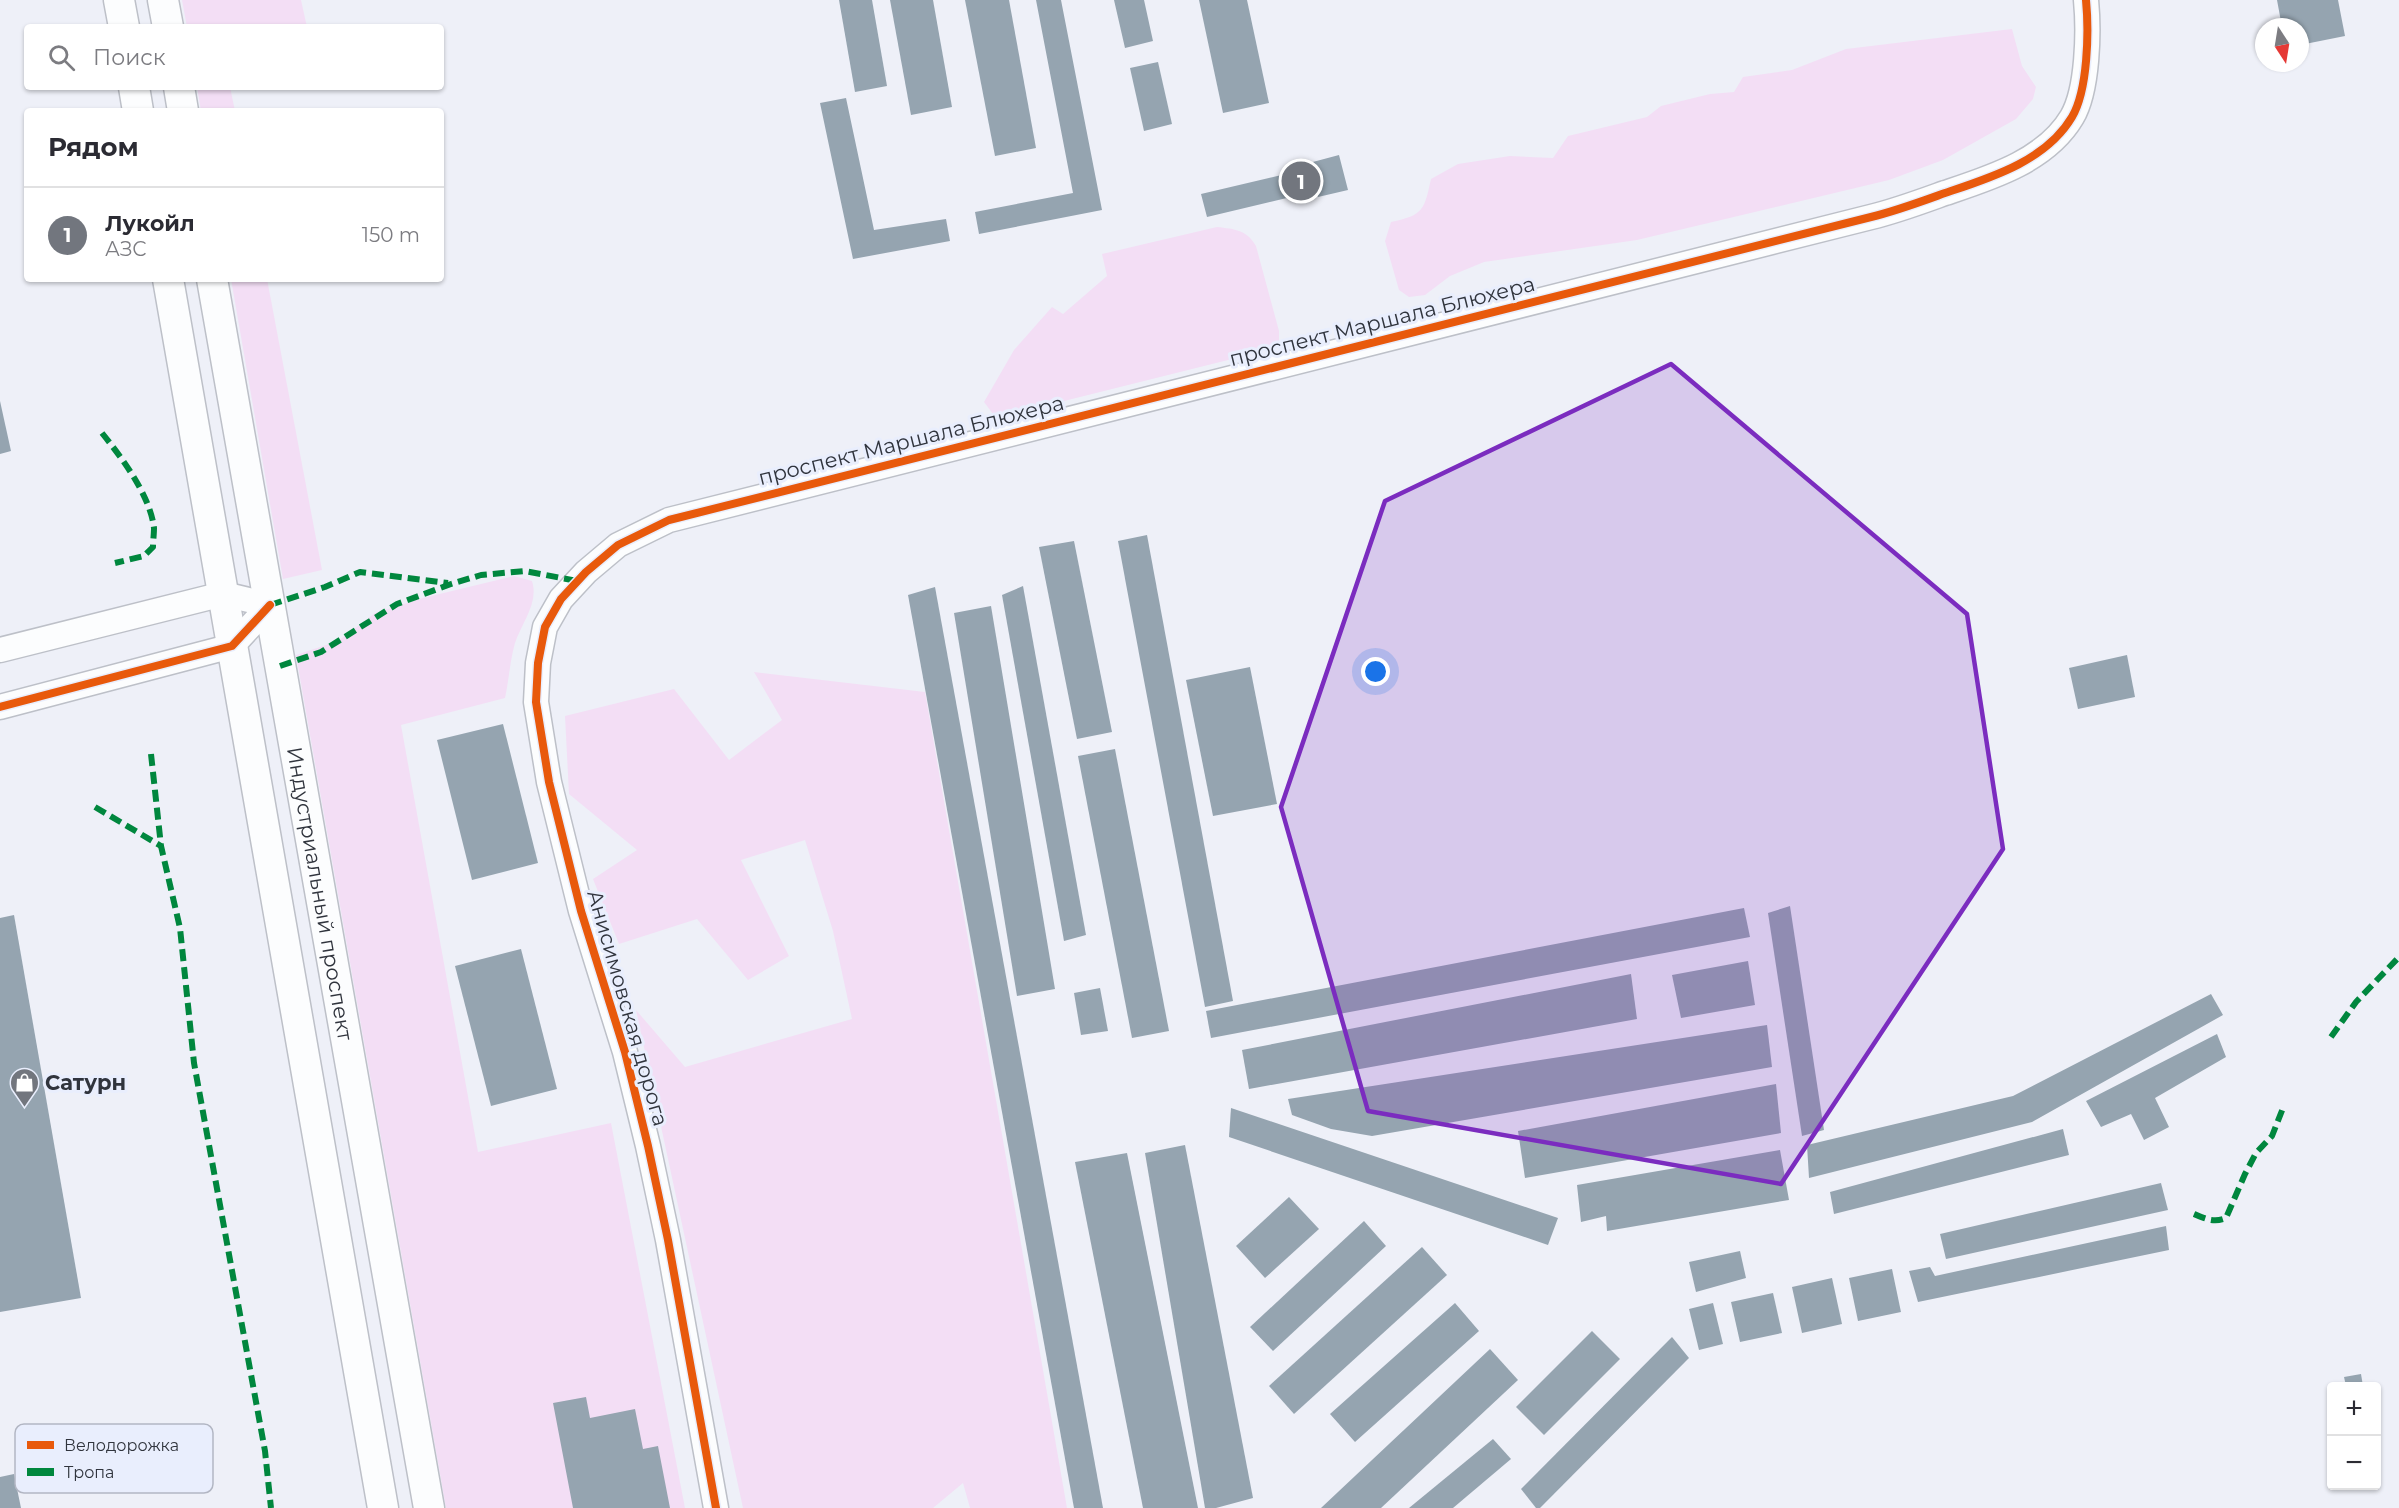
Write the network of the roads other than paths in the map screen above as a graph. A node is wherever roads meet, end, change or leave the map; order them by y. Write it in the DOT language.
graph roads {
  1 [pos="119,0"];
  2 [pos="163,0"];
  3 [pos="2086,0"];
  4 [pos="123,24"];
  5 [pos="167,24"];
  6 [pos="134,90"];
  7 [pos="179,90"];
  8 [pos="138,108"];
  9 [pos="182,108"];
  10 [pos="169,282"];
  11 [pos="213,282"];
  12 [pos="618,545"];
  13 [pos="223,594"];
  14 [pos="270,605"];
  15 [pos="232,646"];
  16 [pos="0,650"];
  17 [pos="0,707"];
  18 [pos="383,1508"];
  19 [pos="429,1508"];
  20 [pos="716,1508"];
  1 -- 4 [label="main road"];
  2 -- 5 [label="main road"];
  3 -- 12 [label="street, проспект Маршала Блюхера"];
  6 -- 8 [label="main road"];
  7 -- 9 [label="main road"];
  10 -- 13 [label="main road"];
  11 -- 14 [label="main road, Индустриальный проспект"];
  12 -- 20 [label="street, Анисимовская дорога"];
  13 -- 14 [label="street"];
  13 -- 15 [label="main road"];
  13 -- 16 [label="street"];
  14 -- 15 [label="street"];
  14 -- 19 [label="main road, Индустриальный проспект"];
  15 -- 17 [label="street"];
  15 -- 18 [label="main road"];
}
